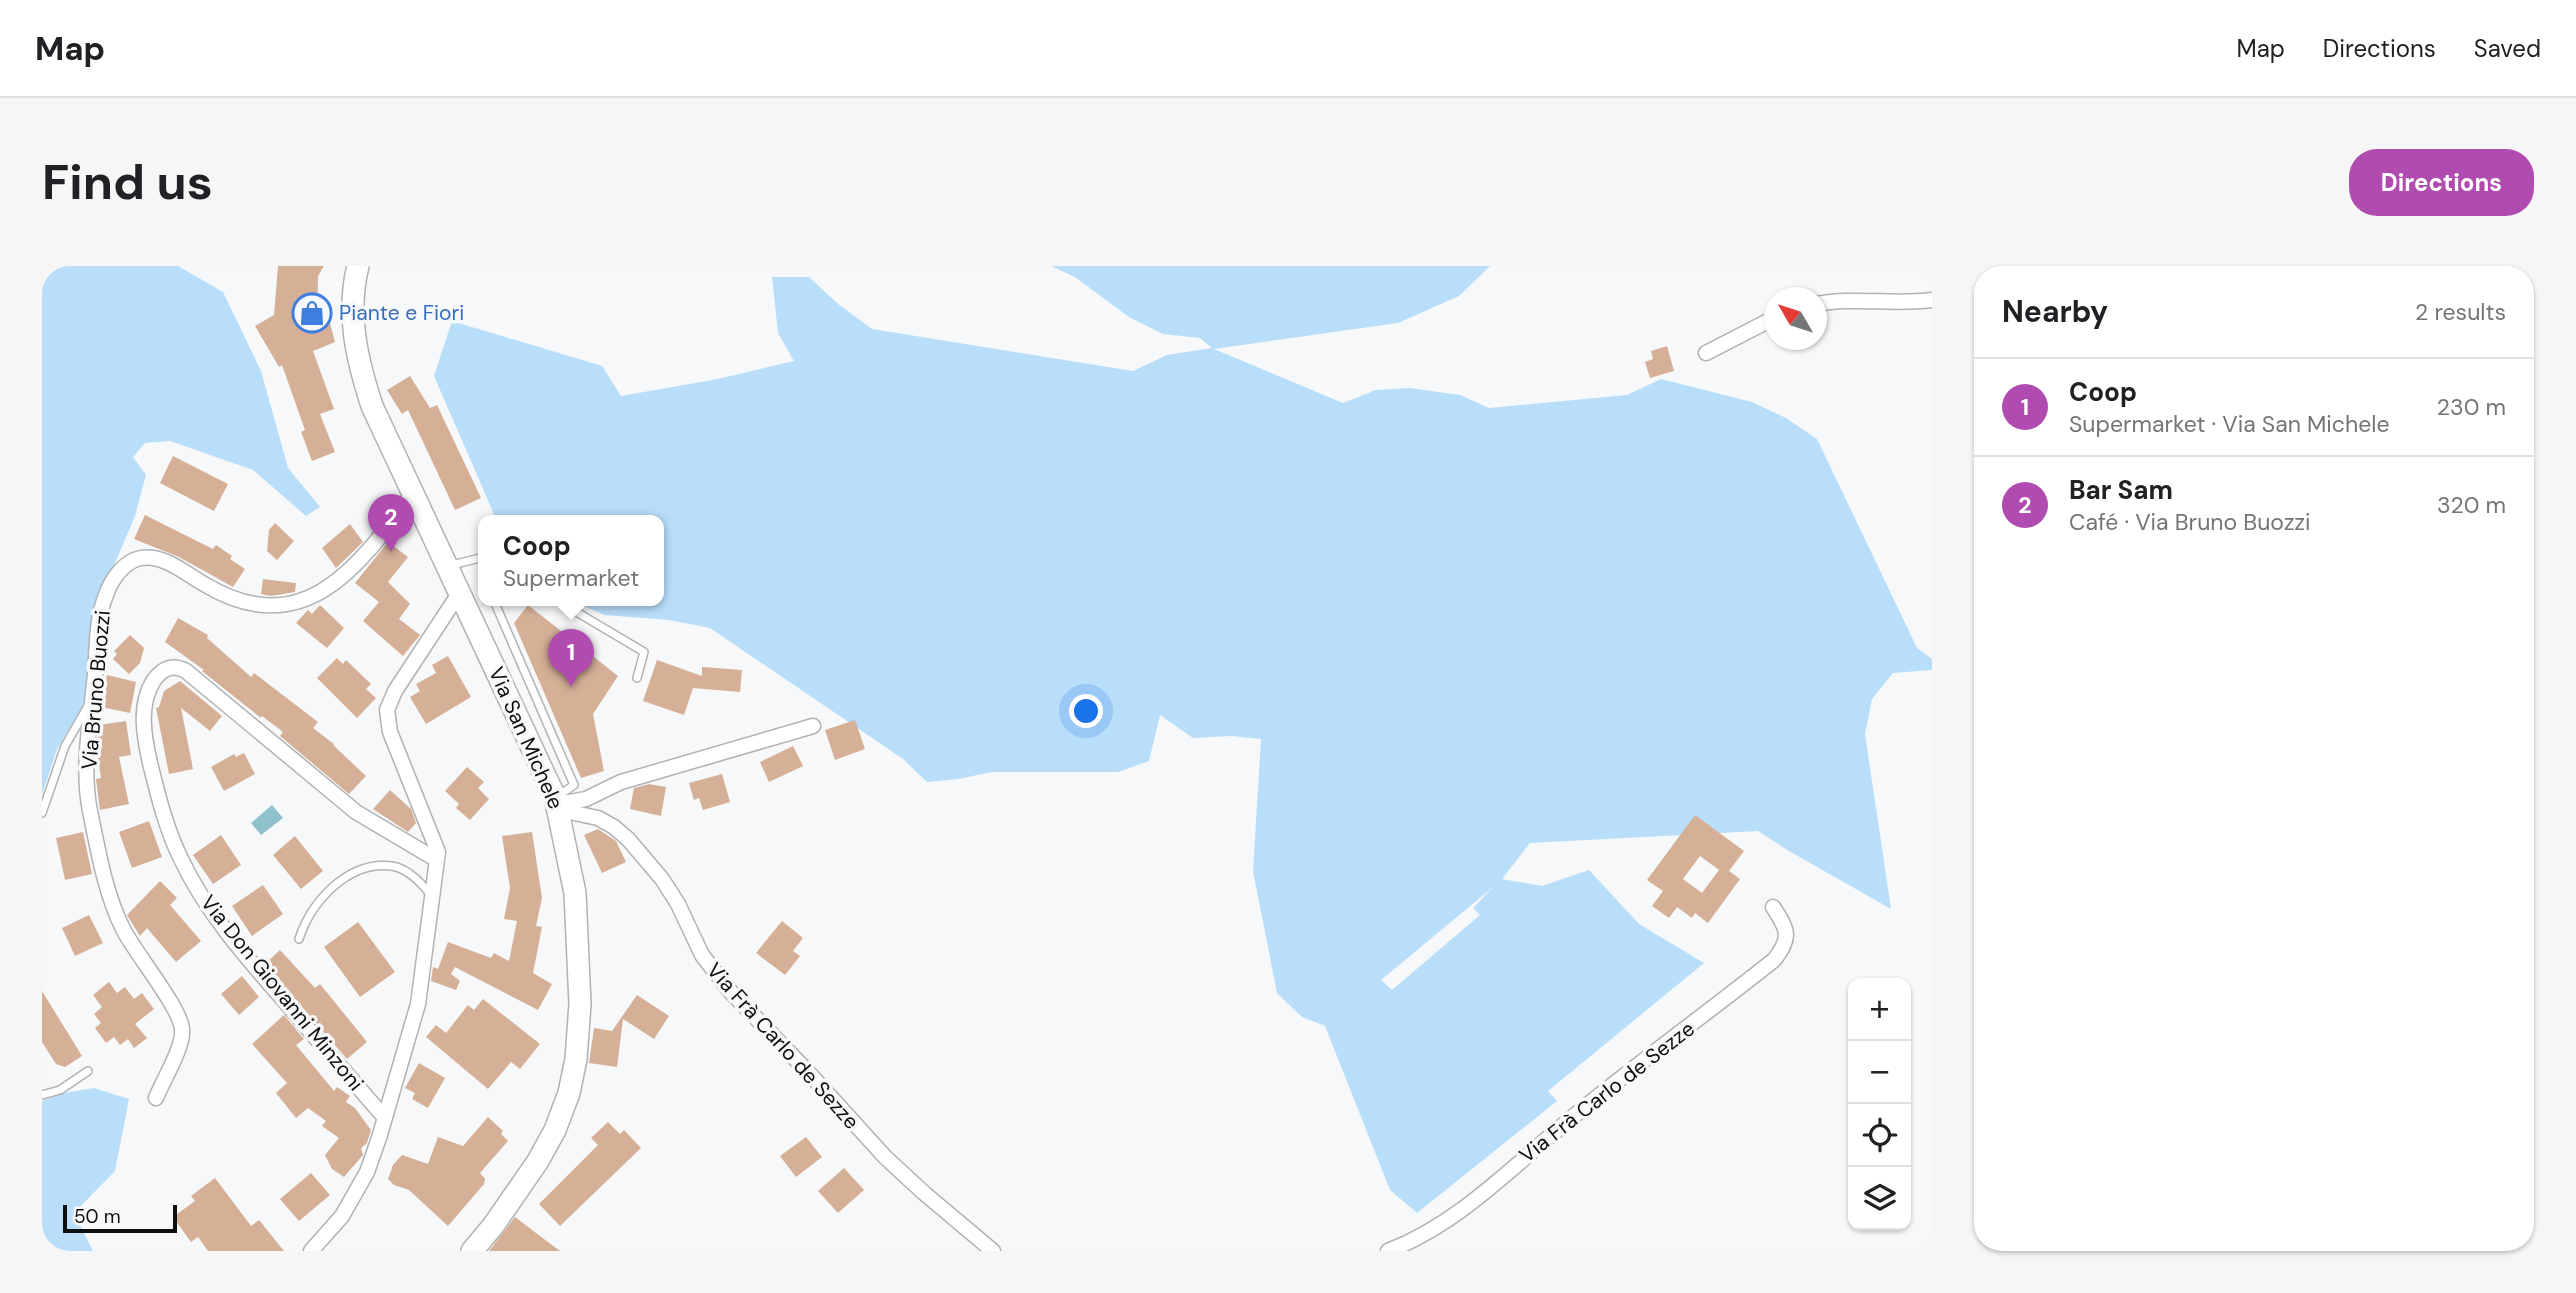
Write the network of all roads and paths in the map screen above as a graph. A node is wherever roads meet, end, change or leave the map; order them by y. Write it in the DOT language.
graph roads {
  1 [pos="358,266"];
  2 [pos="1932,300"];
  3 [pos="1827,303"];
  4 [pos="1908,303"];
  5 [pos="1932,309"];
  6 [pos="1764,323"];
  7 [pos="1706,353"];
  8 [pos="413,493"];
  9 [pos="478,558"];
  10 [pos="447,566"];
  11 [pos="460,592"];
  12 [pos="496,606"];
  13 [pos="566,606"];
  14 [pos="637,678"];
  15 [pos="93,699"];
  16 [pos="813,726"];
  17 [pos="558,804"];
  18 [pos="42,813"];
  19 [pos="437,860"];
  20 [pos="432,896"];
  21 [pos="1773,908"];
  22 [pos="299,939"];
  23 [pos="88,1071"];
  24 [pos="42,1095"];
  25 [pos="156,1098"];
  26 [pos="385,1118"];
  27 [pos="1410,1247"];
  28 [pos="311,1251"];
  29 [pos="472,1251"];
  30 [pos="993,1251"];
  31 [pos="1388,1251"];
  1 -- 8 [label="main road, Via San Michele"];
  2 -- 4 [label="street"];
  3 -- 4 [label="street"];
  4 -- 5 [label="street"];
  6 -- 7 [label="street"];
  8 -- 10 [label="main road, Via San Michele"];
  8 -- 15 [label="street, Via Bruno Buozzi"];
  9 -- 10 [label="lane"];
  10 -- 11 [label="main road, Via San Michele"];
  11 -- 17 [label="main road, Via San Michele"];
  11 -- 19 [label="street"];
  12 -- 17 [label="lane"];
  13 -- 14 [label="lane"];
  15 -- 18 [label="lane"];
  15 -- 25 [label="street, Via Bruno Buozzi"];
  16 -- 17 [label="street"];
  17 -- 29 [label="main road, Via San Michele"];
  17 -- 30 [label="street, Via Frà Carlo de Sezze"];
  19 -- 20 [label="street"];
  19 -- 26 [label="street, Via Don Giovanni Minzoni"];
  20 -- 22 [label="lane"];
  20 -- 26 [label="street"];
  21 -- 27 [label="street, Via Frà Carlo de Sezze"];
  23 -- 24 [label="lane"];
  26 -- 28 [label="street"];
  27 -- 31 [label="street, Via Frà Carlo de Sezze"];
}
